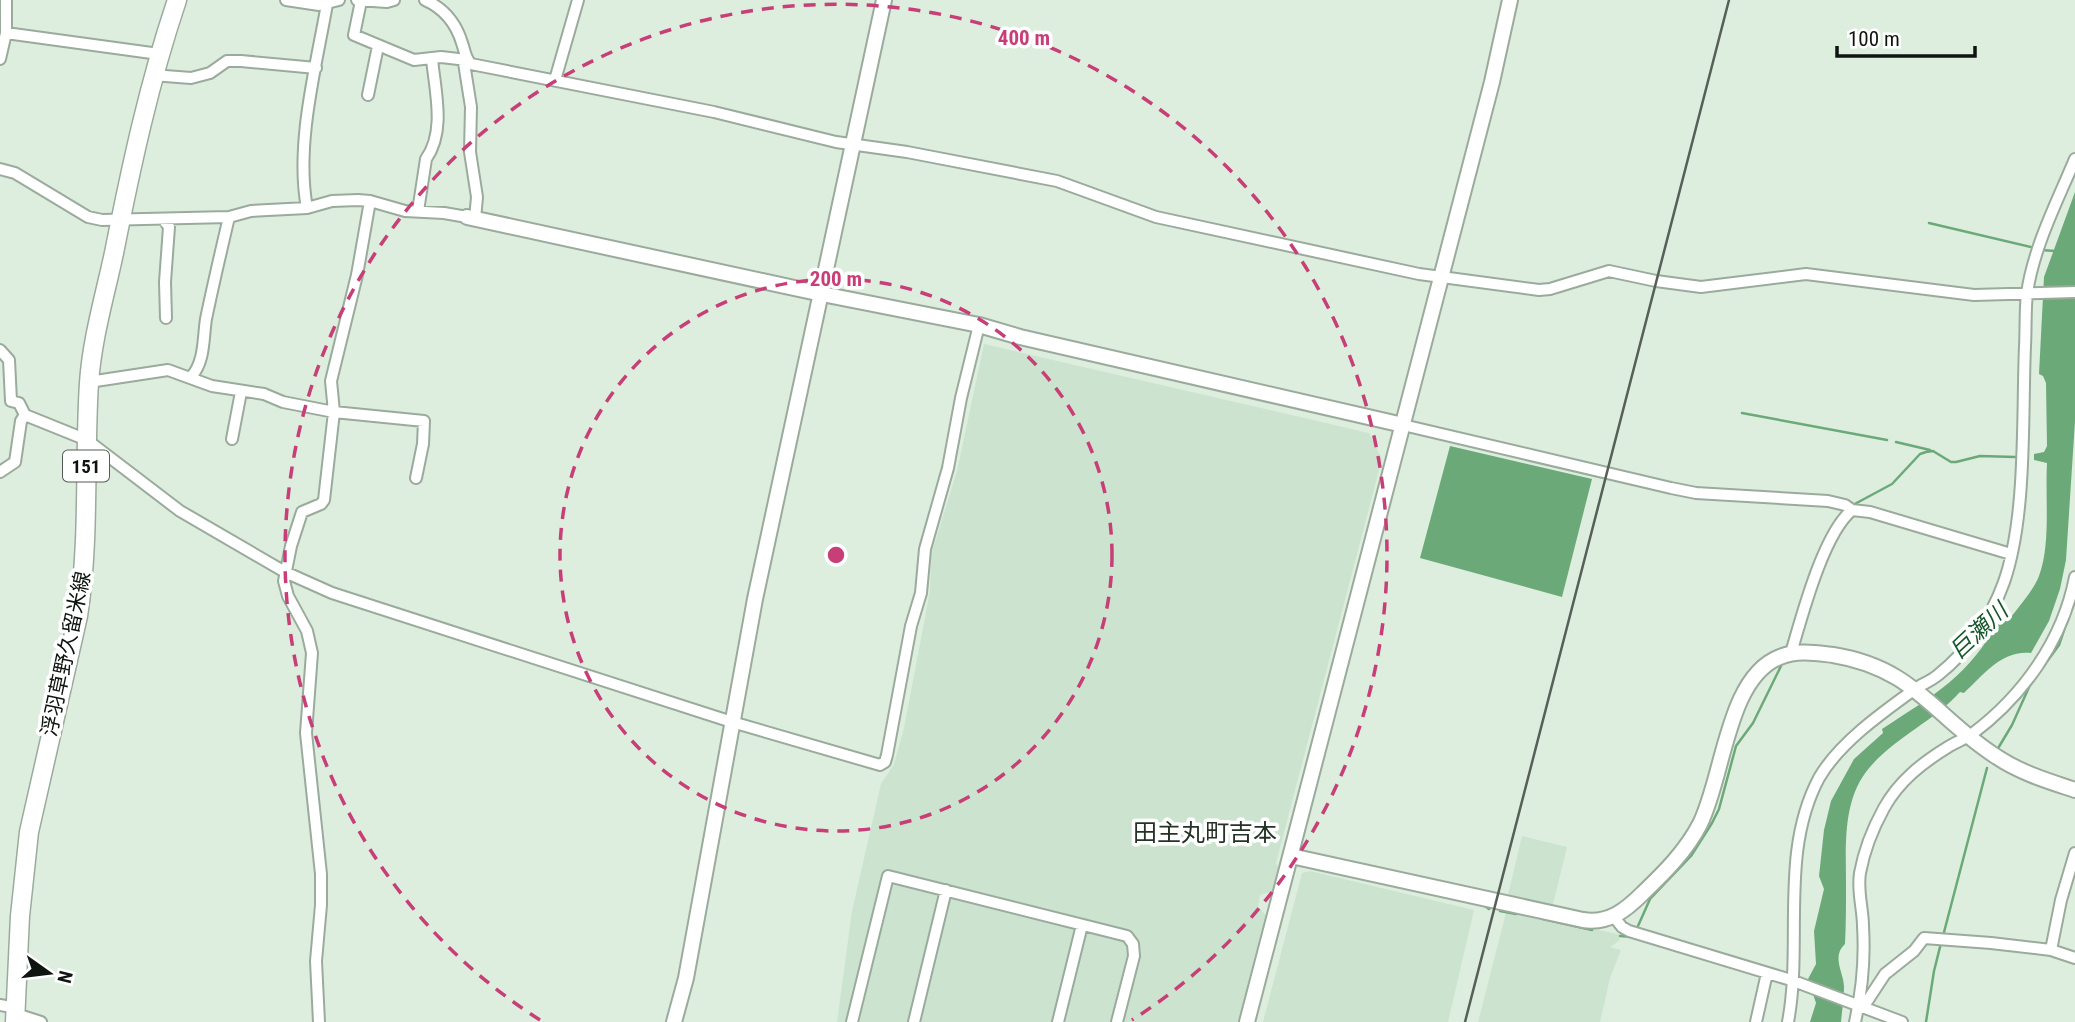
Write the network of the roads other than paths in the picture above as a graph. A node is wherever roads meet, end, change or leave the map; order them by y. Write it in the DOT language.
graph roads {
  1 [pos="6,0"];
  2 [pos="177,0"];
  3 [pos="286,0"];
  4 [pos="339,0"];
  5 [pos="359,0"];
  6 [pos="394,0"];
  7 [pos="425,0"];
  8 [pos="578,0"];
  9 [pos="884,0"];
  10 [pos="1510,0"];
  11 [pos="327,4"];
  12 [pos="6,33"];
  13 [pos="378,46"];
  14 [pos="159,54"];
  15 [pos="0,59"];
  16 [pos="432,59"];
  17 [pos="467,60"];
  18 [pos="316,68"];
  19 [pos="152,75"];
  20 [pos="555,80"];
  21 [pos="368,95"];
  22 [pos="854,145"];
  23 [pos="2075,159"];
  24 [pos="0,169"];
  25 [pos="370,201"];
  26 [pos="307,208"];
  27 [pos="418,211"];
  28 [pos="229,216"];
  29 [pos="471,218"];
  30 [pos="121,219"];
  31 [pos="164,220"];
  32 [pos="1441,277"];
  33 [pos="2075,292"];
  34 [pos="822,294"];
  35 [pos="2029,294"];
  36 [pos="166,318"];
  37 [pos="979,325"];
  38 [pos="0,350"];
  39 [pos="191,377"];
  40 [pos="89,382"];
  41 [pos="241,392"];
  42 [pos="334,412"];
  43 [pos="25,415"];
  44 [pos="1403,425"];
  45 [pos="232,439"];
  46 [pos="87,440"];
  47 [pos="0,472"];
  48 [pos="416,478"];
  49 [pos="1849,508"];
  50 [pos="2011,554"];
  51 [pos="285,572"];
  52 [pos="2075,577"];
  53 [pos="1791,653"];
  54 [pos="1916,690"];
  55 [pos="732,722"];
  56 [pos="1967,734"];
  57 [pos="2075,790"];
  58 [pos="2075,853"];
  59 [pos="1291,856"];
  60 [pos="946,890"];
  61 [pos="1614,916"];
  62 [pos="1082,925"];
  63 [pos="2051,950"];
  64 [pos="2075,958"];
  65 [pos="1767,973"];
  66 [pos="1793,981"];
  67 [pos="1858,1005"];
  68 [pos="12,1012"];
  69 [pos="41,1022"];
  70 [pos="319,1022"];
  71 [pos="674,1022"];
  72 [pos="852,1022"];
  73 [pos="914,1022"];
  74 [pos="1058,1022"];
  75 [pos="1117,1022"];
  76 [pos="1247,1022"];
  77 [pos="1756,1022"];
  78 [pos="1787,1022"];
  79 [pos="1855,1022"];
  80 [pos="1902,1022"];
  1 -- 12 [label="street"];
  2 -- 14 [label="main road, 浮羽草野久留米線 / 151"];
  3 -- 11 [label="street"];
  4 -- 11 [label="street"];
  5 -- 6 [label="street"];
  5 -- 13 [label="street"];
  7 -- 17 [label="street"];
  8 -- 20 [label="street"];
  9 -- 22 [label="street"];
  10 -- 32 [label="street"];
  11 -- 18 [label="street"];
  12 -- 14 [label="street"];
  12 -- 15 [label="street"];
  13 -- 16 [label="street"];
  13 -- 21 [label="street"];
  14 -- 19 [label="main road, 浮羽草野久留米線 / 151"];
  16 -- 17 [label="street"];
  16 -- 27 [label="street"];
  17 -- 20 [label="street"];
  17 -- 29 [label="street"];
  18 -- 19 [label="street"];
  18 -- 26 [label="street"];
  19 -- 30 [label="main road, 浮羽草野久留米線 / 151"];
  20 -- 22 [label="street"];
  22 -- 32 [label="street"];
  22 -- 34 [label="street"];
  23 -- 35 [label="street"];
  24 -- 30 [label="street"];
  25 -- 26 [label="street"];
  25 -- 27 [label="street"];
  25 -- 42 [label="street"];
  26 -- 28 [label="street"];
  27 -- 29 [label="street"];
  28 -- 31 [label="street"];
  28 -- 39 [label="street"];
  29 -- 34 [label="street"];
  30 -- 31 [label="street"];
  30 -- 40 [label="main road, 浮羽草野久留米線 / 151"];
  31 -- 36 [label="street"];
  32 -- 35 [label="street"];
  32 -- 44 [label="street"];
  33 -- 35 [label="street"];
  34 -- 37 [label="street"];
  34 -- 55 [label="street"];
  35 -- 50 [label="street"];
  37 -- 44 [label="street"];
  37 -- 55 [label="street"];
  38 -- 43 [label="street"];
  39 -- 40 [label="street"];
  39 -- 41 [label="street"];
  40 -- 46 [label="main road, 浮羽草野久留米線 / 151"];
  41 -- 42 [label="street"];
  41 -- 45 [label="street"];
  42 -- 48 [label="street"];
  42 -- 51 [label="street"];
  43 -- 46 [label="street"];
  43 -- 47 [label="street"];
  44 -- 49 [label="street"];
  44 -- 59 [label="street"];
  46 -- 51 [label="street"];
  46 -- 68 [label="main road, 浮羽草野久留米線 / 151"];
  49 -- 50 [label="street"];
  49 -- 53 [label="street"];
  50 -- 54 [label="street"];
  51 -- 55 [label="street"];
  51 -- 70 [label="street"];
  52 -- 56 [label="street"];
  53 -- 54 [label="street"];
  53 -- 61 [label="street"];
  54 -- 56 [label="street"];
  54 -- 66 [label="street"];
  55 -- 71 [label="street"];
  56 -- 57 [label="street"];
  56 -- 67 [label="street"];
  58 -- 63 [label="street"];
  59 -- 61 [label="street"];
  59 -- 76 [label="street"];
  60 -- 62 [label="street"];
  60 -- 72 [label="street"];
  60 -- 73 [label="street"];
  61 -- 65 [label="street"];
  62 -- 74 [label="street"];
  62 -- 75 [label="street"];
  63 -- 64 [label="street"];
  63 -- 67 [label="street"];
  65 -- 66 [label="street"];
  65 -- 77 [label="street"];
  66 -- 67 [label="street"];
  66 -- 78 [label="street"];
  67 -- 79 [label="street"];
  67 -- 80 [label="street"];
  68 -- 69 [label="street"];
}
